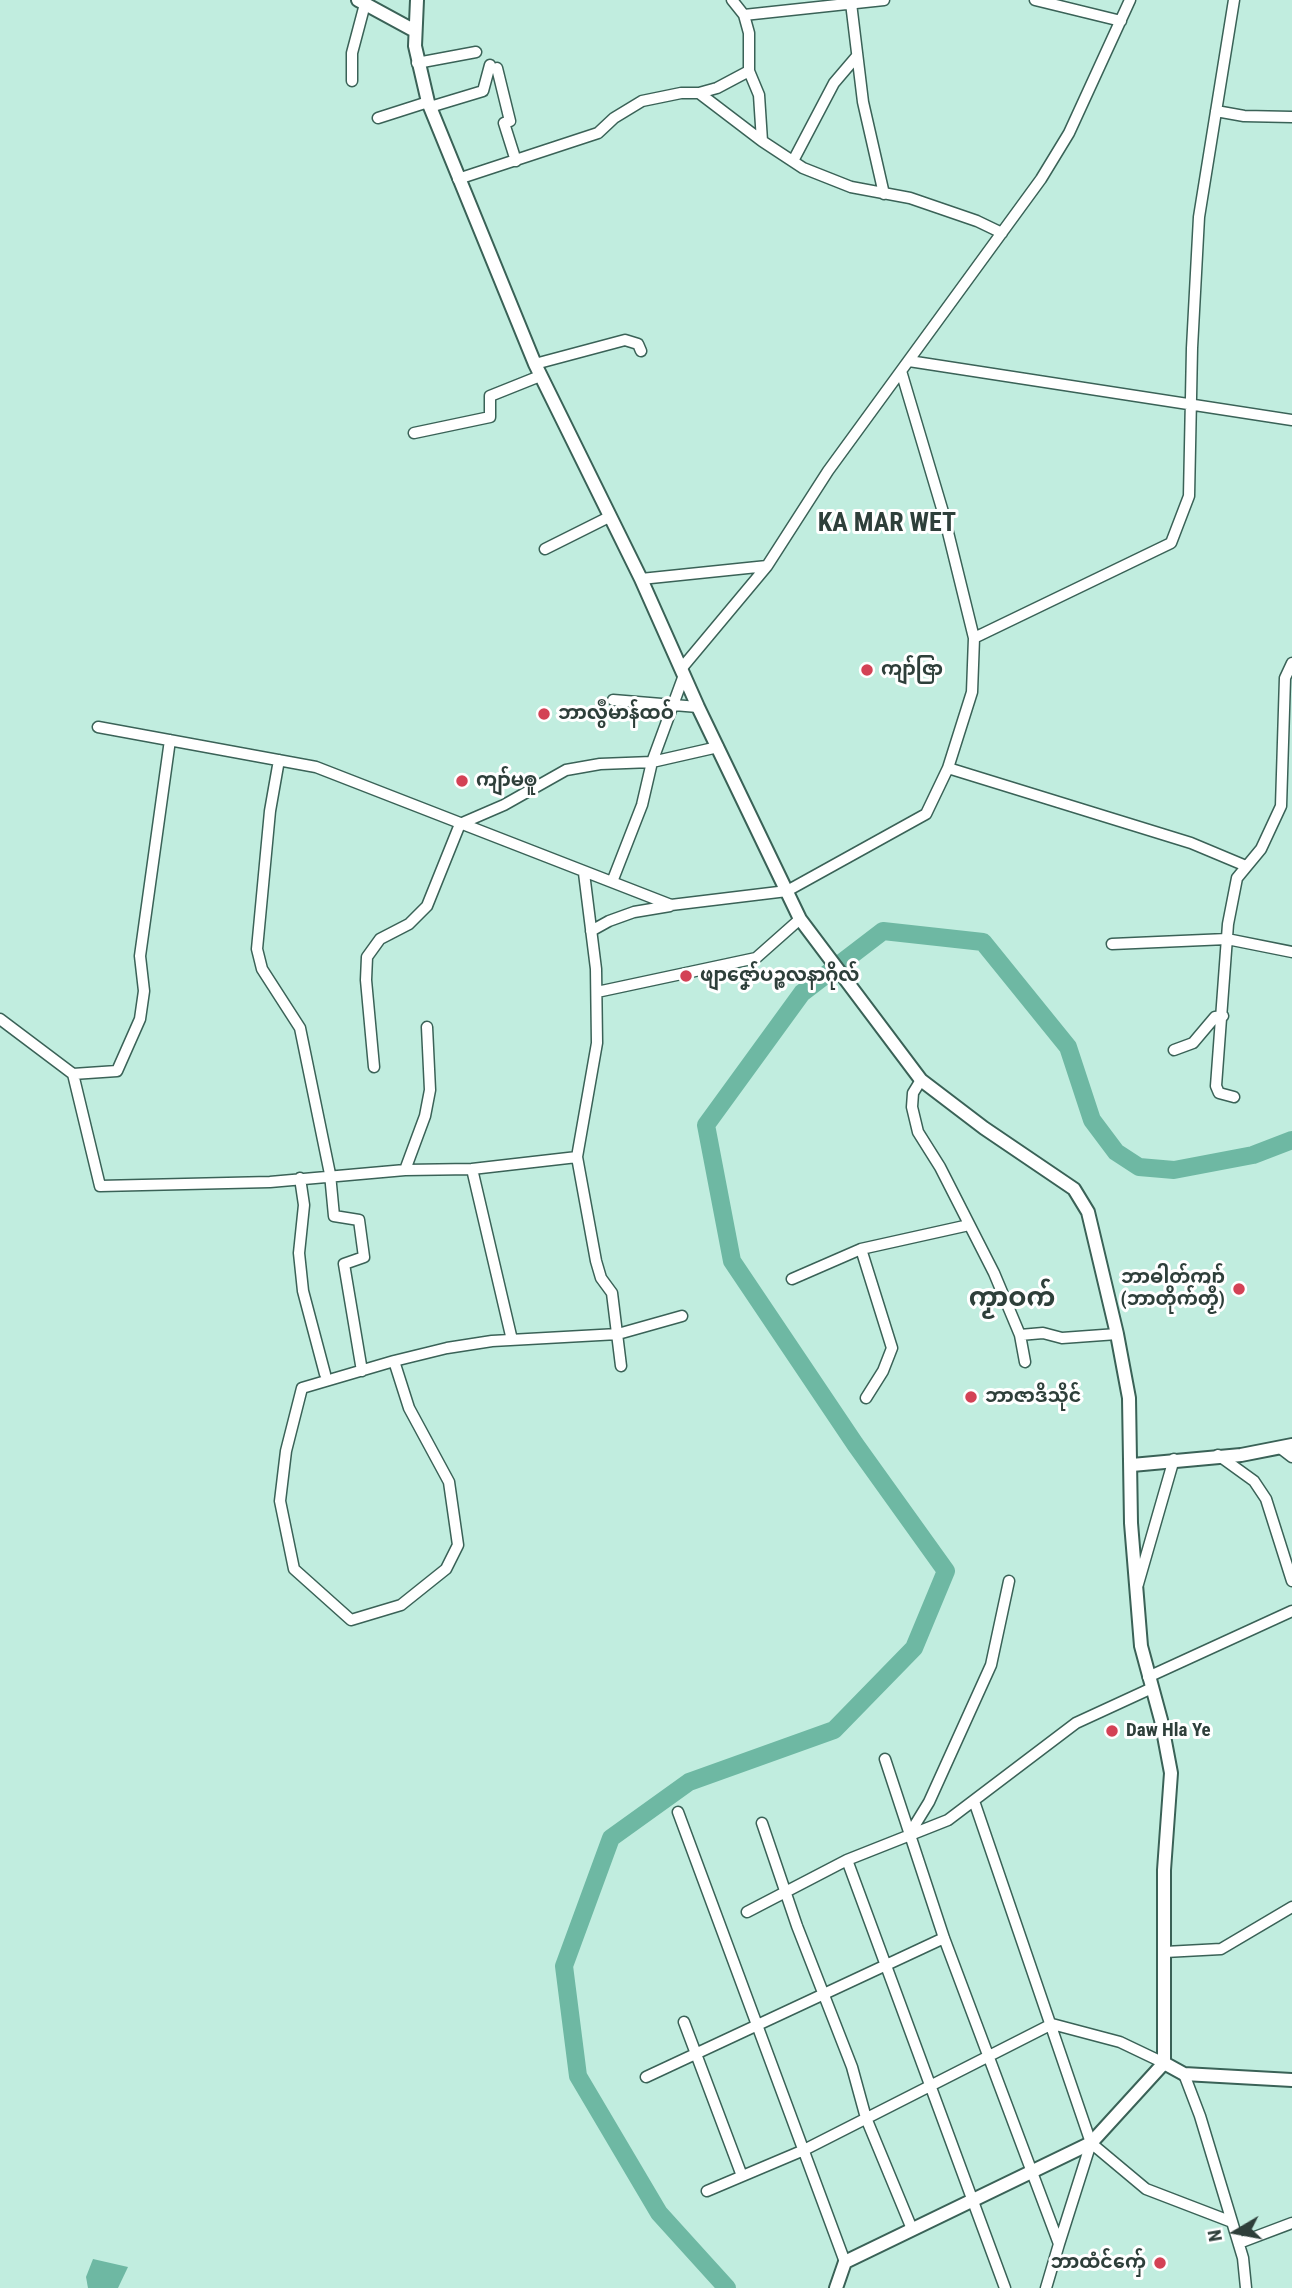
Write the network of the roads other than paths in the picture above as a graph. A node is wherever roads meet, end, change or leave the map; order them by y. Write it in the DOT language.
graph roads {
  1 [pos="417,0"];
  2 [pos="732,0"];
  3 [pos="884,0"];
  4 [pos="1035,0"];
  5 [pos="1130,0"];
  6 [pos="1234,0"];
  7 [pos="361,2"];
  8 [pos="824,2"];
  9 [pos="851,3"];
  10 [pos="799,4"];
  11 [pos="744,15"];
  12 [pos="1121,20"];
  13 [pos="415,31"];
  14 [pos="476,52"];
  15 [pos="857,56"];
  16 [pos="417,63"];
  17 [pos="748,71"];
  18 [pos="352,81"];
  19 [pos="699,93"];
  20 [pos="429,105"];
  21 [pos="1216,111"];
  22 [pos="1292,117"];
  23 [pos="378,118"];
  24 [pos="762,141"];
  25 [pos="516,161"];
  26 [pos="793,161"];
  27 [pos="458,179"];
  28 [pos="884,194"];
  29 [pos="1002,233"];
  30 [pos="641,351"];
  31 [pos="909,361"];
  32 [pos="535,363"];
  33 [pos="901,371"];
  34 [pos="540,376"];
  35 [pos="1191,404"];
  36 [pos="1292,419"];
  37 [pos="414,433"];
  38 [pos="609,517"];
  39 [pos="545,549"];
  40 [pos="766,566"];
  41 [pos="641,579"];
  42 [pos="974,638"];
  43 [pos="1292,663"];
  44 [pos="682,672"];
  45 [pos="613,700"];
  46 [pos="671,706"];
  47 [pos="698,707"];
  48 [pos="98,727"];
  49 [pos="170,740"];
  50 [pos="718,747"];
  51 [pos="279,761"];
  52 [pos="652,762"];
  53 [pos="948,768"];
  54 [pos="460,824"];
  55 [pos="1246,866"];
  56 [pos="584,873"];
  57 [pos="612,882"];
  58 [pos="787,891"];
  59 [pos="671,905"];
  60 [pos="800,919"];
  61 [pos="591,931"];
  62 [pos="1227,939"];
  63 [pos="1112,944"];
  64 [pos="1292,952"];
  65 [pos="597,992"];
  66 [pos="1223,1016"];
  67 [pos="0,1019"];
  68 [pos="427,1027"];
  69 [pos="1174,1050"];
  70 [pos="374,1067"];
  71 [pos="73,1074"];
  72 [pos="921,1080"];
  73 [pos="1234,1097"];
  74 [pos="577,1157"];
  75 [pos="472,1169"];
  76 [pos="405,1170"];
  77 [pos="330,1174"];
  78 [pos="300,1178"];
  79 [pos="969,1225"];
  80 [pos="861,1249"];
  81 [pos="792,1279"];
  82 [pos="682,1316"];
  83 [pos="618,1334"];
  84 [pos="1117,1334"];
  85 [pos="1020,1335"];
  86 [pos="512,1340"];
  87 [pos="394,1361"];
  88 [pos="1025,1362"];
  89 [pos="621,1366"];
  90 [pos="362,1371"];
  91 [pos="325,1374"];
  92 [pos="866,1398"];
  93 [pos="1286,1446"];
  94 [pos="1217,1455"];
  95 [pos="1292,1457"];
  96 [pos="1174,1459"];
  97 [pos="1132,1465"];
  98 [pos="1009,1581"];
  99 [pos="1292,1581"];
  100 [pos="1137,1588"];
  101 [pos="1292,1611"];
  102 [pos="1150,1683"];
  103 [pos="885,1759"];
  104 [pos="974,1801"];
  105 [pos="678,1812"];
  106 [pos="762,1824"];
  107 [pos="909,1834"];
  108 [pos="847,1860"];
  109 [pos="787,1890"];
  110 [pos="1292,1907"];
  111 [pos="747,1912"];
  112 [pos="944,1938"];
  113 [pos="1165,1952"];
  114 [pos="886,1965"];
  115 [pos="825,1993"];
  116 [pos="684,2022"];
  117 [pos="757,2024"];
  118 [pos="1052,2024"];
  119 [pos="695,2054"];
  120 [pos="990,2056"];
  121 [pos="1164,2063"];
  122 [pos="1184,2074"];
  123 [pos="646,2077"];
  124 [pos="1292,2080"];
  125 [pos="928,2087"];
  126 [pos="866,2118"];
  127 [pos="1091,2143"];
  128 [pos="804,2150"];
  129 [pos="1031,2170"];
  130 [pos="742,2176"];
  131 [pos="707,2190"];
  132 [pos="970,2200"];
  133 [pos="1233,2222"];
  134 [pos="1292,2223"];
  135 [pos="912,2229"];
  136 [pos="1239,2243"];
  137 [pos="1059,2244"];
  138 [pos="845,2262"];
  139 [pos="836,2288"];
  140 [pos="1005,2288"];
  141 [pos="1046,2288"];
  142 [pos="1246,2288"];
  1 -- 13 [label="street"];
  2 -- 11 [label="street"];
  3 -- 9 [label="street"];
  4 -- 12 [label="street"];
  5 -- 12 [label="street"];
  6 -- 21 [label="street"];
  7 -- 13 [label="street"];
  7 -- 18 [label="street"];
  8 -- 9 [label="street"];
  8 -- 10 [label="street"];
  9 -- 15 [label="street"];
  10 -- 11 [label="street"];
  11 -- 17 [label="street"];
  12 -- 29 [label="street"];
  13 -- 16 [label="street"];
  14 -- 16 [label="street"];
  15 -- 26 [label="street"];
  15 -- 28 [label="street"];
  16 -- 20 [label="street"];
  17 -- 19 [label="street"];
  17 -- 24 [label="street"];
  19 -- 24 [label="street"];
  19 -- 25 [label="street"];
  20 -- 23 [label="street"];
  20 -- 25 [label="street"];
  20 -- 27 [label="street"];
  21 -- 22 [label="street"];
  21 -- 35 [label="street"];
  24 -- 26 [label="street"];
  25 -- 27 [label="street"];
  26 -- 28 [label="street"];
  27 -- 32 [label="street"];
  28 -- 29 [label="street"];
  29 -- 31 [label="street"];
  30 -- 32 [label="street"];
  31 -- 33 [label="street"];
  31 -- 35 [label="street"];
  32 -- 34 [label="street"];
  33 -- 40 [label="street"];
  33 -- 42 [label="street"];
  34 -- 37 [label="street"];
  34 -- 38 [label="street"];
  35 -- 36 [label="street"];
  35 -- 42 [label="street"];
  38 -- 39 [label="street"];
  38 -- 41 [label="street"];
  40 -- 41 [label="street"];
  40 -- 44 [label="street"];
  41 -- 44 [label="street"];
  42 -- 53 [label="street"];
  43 -- 55 [label="street"];
  44 -- 46 [label="street"];
  44 -- 47 [label="street"];
  45 -- 46 [label="street"];
  46 -- 47 [label="street"];
  46 -- 52 [label="street"];
  47 -- 50 [label="street"];
  48 -- 49 [label="street"];
  49 -- 51 [label="street"];
  49 -- 71 [label="street"];
  50 -- 52 [label="street"];
  50 -- 58 [label="street"];
  51 -- 54 [label="street"];
  51 -- 77 [label="street"];
  52 -- 54 [label="street"];
  52 -- 57 [label="street"];
  53 -- 55 [label="street"];
  53 -- 58 [label="street"];
  54 -- 56 [label="street"];
  54 -- 70 [label="street"];
  55 -- 62 [label="street"];
  56 -- 57 [label="street"];
  56 -- 61 [label="street"];
  57 -- 59 [label="street"];
  58 -- 59 [label="street"];
  58 -- 60 [label="street"];
  59 -- 61 [label="street"];
  60 -- 65 [label="street"];
  60 -- 72 [label="street"];
  61 -- 65 [label="street"];
  62 -- 63 [label="street"];
  62 -- 64 [label="street"];
  62 -- 66 [label="street"];
  65 -- 74 [label="street"];
  66 -- 69 [label="street"];
  66 -- 73 [label="street"];
  67 -- 71 [label="street"];
  68 -- 76 [label="street"];
  71 -- 78 [label="street"];
  72 -- 79 [label="street"];
  72 -- 84 [label="street"];
  74 -- 75 [label="street"];
  74 -- 83 [label="street"];
  75 -- 76 [label="street"];
  75 -- 86 [label="street"];
  76 -- 77 [label="street"];
  77 -- 78 [label="street"];
  77 -- 90 [label="street"];
  78 -- 91 [label="street"];
  79 -- 80 [label="street"];
  79 -- 85 [label="street"];
  80 -- 81 [label="street"];
  80 -- 92 [label="street"];
  82 -- 83 [label="street"];
  83 -- 86 [label="street"];
  83 -- 89 [label="street"];
  84 -- 85 [label="street"];
  84 -- 97 [label="street"];
  85 -- 88 [label="street"];
  86 -- 87 [label="street"];
  87 -- 90 [label="street"];
  87 -- 90 [label="street"];
  93 -- 94 [label="street"];
  93 -- 95 [label="street"];
  94 -- 96 [label="street"];
  94 -- 99 [label="street"];
  96 -- 97 [label="street"];
  96 -- 100 [label="street"];
  97 -- 100 [label="street"];
  98 -- 107 [label="street"];
  100 -- 102 [label="street"];
  101 -- 102 [label="street"];
  102 -- 104 [label="street"];
  102 -- 113 [label="street"];
  103 -- 107 [label="street"];
  104 -- 107 [label="street"];
  104 -- 118 [label="street"];
  105 -- 117 [label="street"];
  106 -- 109 [label="street"];
  107 -- 108 [label="street"];
  107 -- 112 [label="street"];
  108 -- 109 [label="street"];
  108 -- 114 [label="street"];
  109 -- 111 [label="street"];
  109 -- 115 [label="street"];
  110 -- 113 [label="street"];
  112 -- 114 [label="street"];
  112 -- 120 [label="street"];
  113 -- 121 [label="street"];
  114 -- 115 [label="street"];
  114 -- 125 [label="street"];
  115 -- 117 [label="street"];
  115 -- 126 [label="street"];
  116 -- 119 [label="street"];
  117 -- 119 [label="street"];
  117 -- 128 [label="street"];
  118 -- 120 [label="street"];
  118 -- 121 [label="street"];
  118 -- 127 [label="street"];
  119 -- 123 [label="street"];
  119 -- 130 [label="street"];
  120 -- 125 [label="street"];
  120 -- 129 [label="street"];
  121 -- 122 [label="street"];
  121 -- 127 [label="street"];
  122 -- 124 [label="street"];
  122 -- 133 [label="street"];
  125 -- 126 [label="street"];
  125 -- 132 [label="street"];
  126 -- 128 [label="street"];
  126 -- 135 [label="street"];
  127 -- 129 [label="street"];
  127 -- 133 [label="street"];
  127 -- 137 [label="street"];
  128 -- 130 [label="street"];
  128 -- 138 [label="street"];
  129 -- 132 [label="street"];
  129 -- 137 [label="street"];
  130 -- 131 [label="street"];
  132 -- 135 [label="street"];
  132 -- 140 [label="street"];
  133 -- 136 [label="street"];
  134 -- 136 [label="street"];
  135 -- 138 [label="street"];
  136 -- 142 [label="street"];
  137 -- 141 [label="street"];
  138 -- 139 [label="street"];
}
